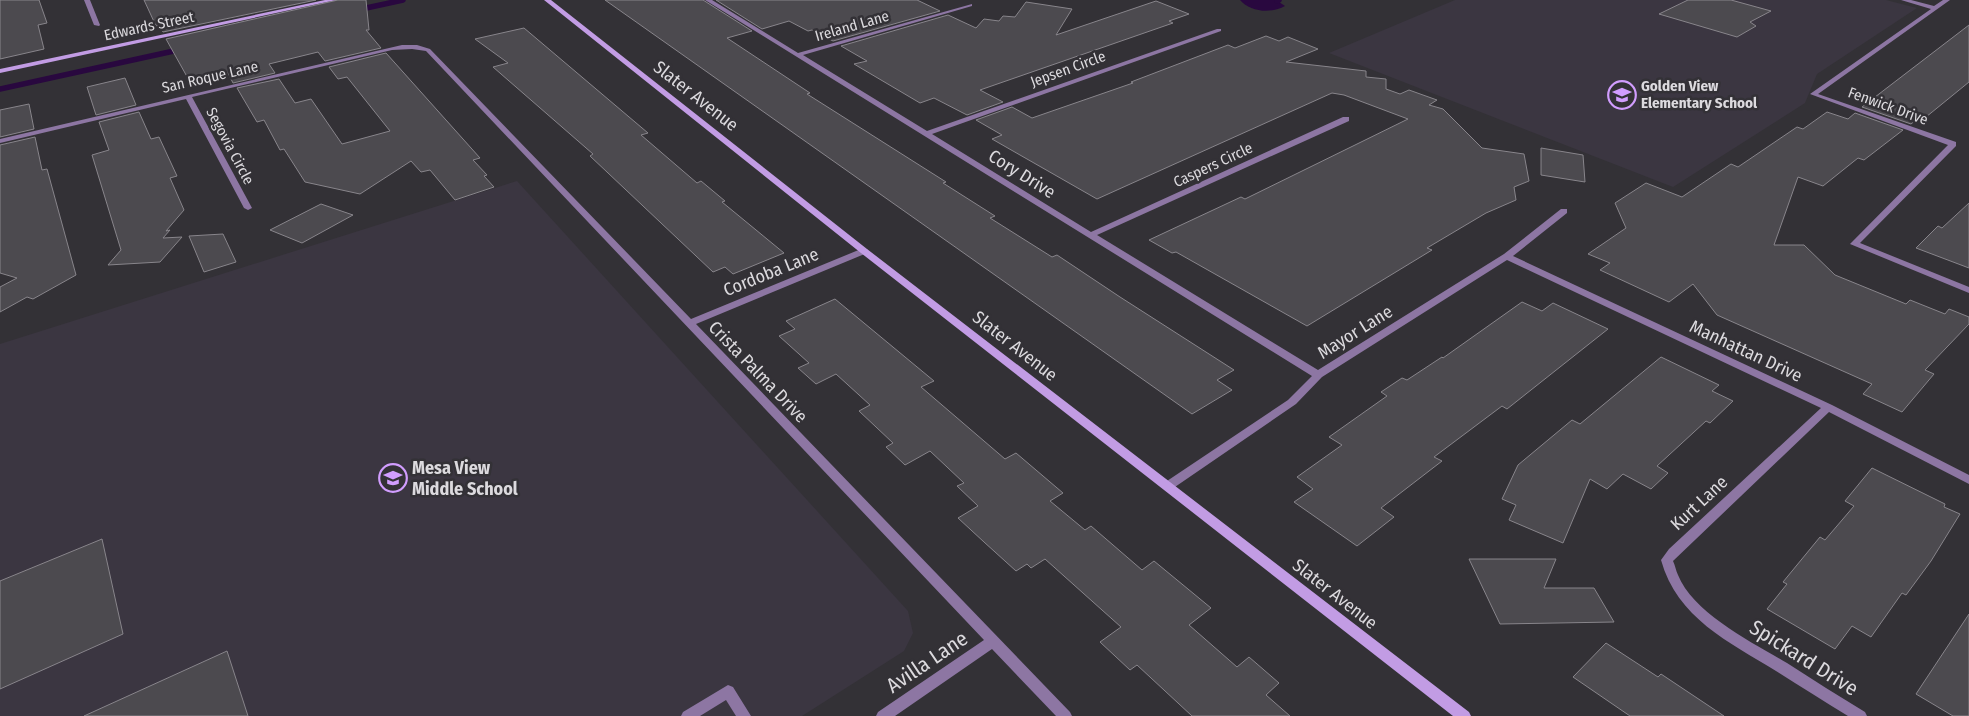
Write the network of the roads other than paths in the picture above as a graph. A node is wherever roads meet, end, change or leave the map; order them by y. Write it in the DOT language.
graph roads {
  1 [pos="87,0"];
  2 [pos="334,0"];
  3 [pos="547,0"];
  4 [pos="708,0"];
  5 [pos="960,0"];
  6 [pos="1904,0"];
  7 [pos="1947,0"];
  8 [pos="1935,8"];
  9 [pos="97,25"];
  10 [pos="1219,30"];
  11 [pos="428,50"];
  12 [pos="797,55"];
  13 [pos="0,71"];
  14 [pos="188,96"];
  15 [pos="1346,119"];
  16 [pos="926,134"];
  17 [pos="0,141"];
  18 [pos="248,208"];
  19 [pos="1564,211"];
  20 [pos="1091,236"];
  21 [pos="864,251"];
  22 [pos="1507,256"];
  23 [pos="1969,290"];
  24 [pos="689,323"];
  25 [pos="1318,375"];
  26 [pos="1828,407"];
  27 [pos="1969,480"];
  28 [pos="1168,486"];
  29 [pos="1726,635"];
  30 [pos="994,641"];
  31 [pos="688,716"];
  32 [pos="744,716"];
  33 [pos="883,716"];
  34 [pos="1066,716"];
  35 [pos="1464,716"];
  36 [pos="1860,716"];
  1 -- 9 [label="street"];
  2 -- 13 [label="street, Edwards Street"];
  3 -- 21 [label="street, Slater Avenue"];
  4 -- 12 [label="street, Cory Drive"];
  5 -- 12 [label="street, Ireland Lane"];
  6 -- 8 [label="street"];
  7 -- 8 [label="street"];
  8 -- 23 [label="street, Fenwick Drive"];
  10 -- 16 [label="street, Jepsen Circle"];
  11 -- 14 [label="street, San Roque Lane"];
  11 -- 24 [label="street, Crista Palma Drive"];
  12 -- 16 [label="street, Cory Drive"];
  14 -- 17 [label="street, San Roque Lane"];
  14 -- 18 [label="street, Segovia Circle"];
  15 -- 20 [label="street, Caspers Circle"];
  16 -- 20 [label="street, Cory Drive"];
  19 -- 22 [label="street, Mayor Lane"];
  20 -- 25 [label="street, Cory Drive"];
  21 -- 24 [label="street, Cordoba Lane"];
  21 -- 28 [label="street, Slater Avenue"];
  22 -- 25 [label="street, Mayor Lane"];
  22 -- 26 [label="street, Manhattan Drive"];
  24 -- 30 [label="street, Crista Palma Drive"];
  25 -- 28 [label="street, Mayor Lane"];
  26 -- 27 [label="street, Manhattan Drive"];
  26 -- 29 [label="street, Kurt Lane"];
  28 -- 35 [label="street, Slater Avenue"];
  29 -- 36 [label="street, Spickard Drive"];
  30 -- 33 [label="street, Avilla Lane"];
  30 -- 34 [label="street, Crista Palma Drive"];
  31 -- 32 [label="street"];
}
